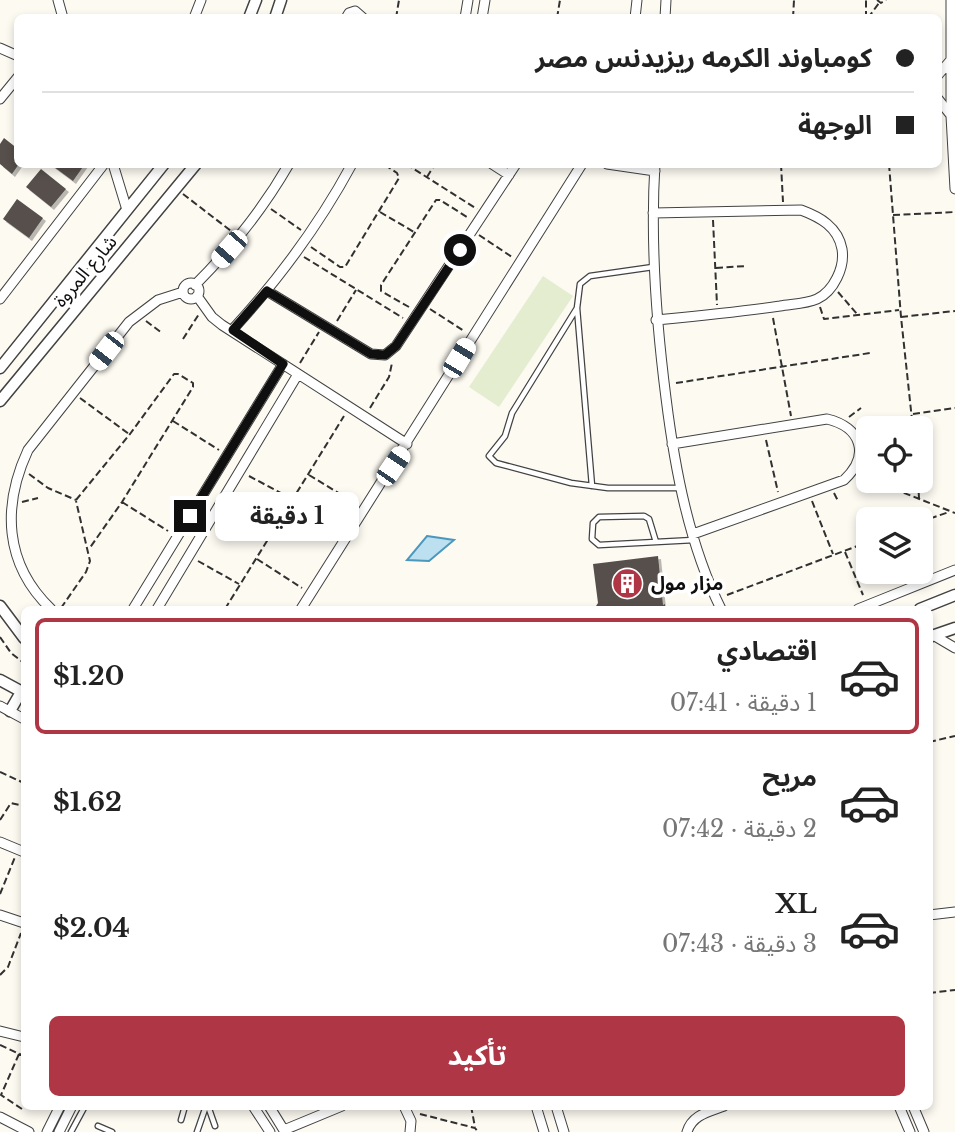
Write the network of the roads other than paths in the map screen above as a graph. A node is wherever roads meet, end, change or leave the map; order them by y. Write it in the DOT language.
graph roads {
  1 [pos="58,0"];
  2 [pos="68,0"];
  3 [pos="347,0"];
  4 [pos="951,0"];
  5 [pos="953,12"];
  6 [pos="63,14"];
  7 [pos="349,14"];
  8 [pos="950,61"];
  9 [pos="942,70"];
  10 [pos="4,85"];
  11 [pos="0,99"];
  12 [pos="942,104"];
  13 [pos="951,116"];
  14 [pos="101,168"];
  15 [pos="114,168"];
  16 [pos="161,168"];
  17 [pos="193,168"];
  18 [pos="286,168"];
  19 [pos="350,168"];
  20 [pos="498,168"];
  21 [pos="513,168"];
  22 [pos="579,168"];
  23 [pos="655,168"];
  24 [pos="509,175"];
  25 [pos="955,189"];
  26 [pos="127,210"];
  27 [pos="653,213"];
  28 [pos="653,267"];
  29 [pos="195,285"];
  30 [pos="267,291"];
  31 [pos="183,292"];
  32 [pos="197,296"];
  33 [pos="0,299"];
  34 [pos="577,308"];
  35 [pos="656,320"];
  36 [pos="233,330"];
  37 [pos="283,364"];
  38 [pos="0,368"];
  39 [pos="296,373"];
  40 [pos="0,401"];
  41 [pos="407,444"];
  42 [pos="672,444"];
  43 [pos="592,486"];
  44 [pos="681,488"];
  45 [pos="203,495"];
  46 [pos="218,505"];
  47 [pos="694,537"];
  48 [pos="656,542"];
  49 [pos="955,570"];
  50 [pos="955,595"];
  51 [pos="0,606"];
  52 [pos="48,606"];
  53 [pos="135,606"];
  54 [pos="159,606"];
  55 [pos="303,606"];
  56 [pos="720,606"];
  57 [pos="865,606"];
  58 [pos="928,606"];
  59 [pos="6,622"];
  60 [pos="955,628"];
  61 [pos="21,635"];
  62 [pos="933,635"];
  63 [pos="933,637"];
  64 [pos="955,648"];
  65 [pos="0,680"];
  66 [pos="21,691"];
  67 [pos="21,694"];
  68 [pos="5,708"];
  69 [pos="21,717"];
  70 [pos="0,842"];
  71 [pos="21,851"];
  72 [pos="955,912"];
  73 [pos="0,915"];
  74 [pos="933,915"];
  75 [pos="21,923"];
  76 [pos="1,1033"];
  77 [pos="21,1036"];
  78 [pos="58,1110"];
  79 [pos="70,1110"];
  80 [pos="83,1110"];
  81 [pos="184,1110"];
  82 [pos="205,1110"];
  83 [pos="209,1110"];
  84 [pos="256,1110"];
  85 [pos="272,1110"];
  86 [pos="333,1110"];
  87 [pos="406,1110"];
  88 [pos="537,1110"];
  89 [pos="557,1110"];
  90 [pos="713,1110"];
  91 [pos="901,1110"];
  92 [pos="915,1110"];
  93 [pos="0,1117"];
  94 [pos="181,1120"];
  95 [pos="98,1126"];
  96 [pos="215,1126"];
  97 [pos="285,1131"];
  98 [pos="29,1132"];
  99 [pos="47,1132"];
  100 [pos="59,1132"];
  101 [pos="71,1132"];
  102 [pos="112,1132"];
  103 [pos="197,1132"];
  104 [pos="270,1132"];
  105 [pos="410,1132"];
  106 [pos="544,1132"];
  107 [pos="564,1132"];
  108 [pos="687,1132"];
  109 [pos="910,1132"];
  110 [pos="924,1132"];
  1 -- 6 [label="street"];
  2 -- 6 [label="street"];
  3 -- 7 [label="street"];
  4 -- 5 [label="street"];
  5 -- 8 [label="street"];
  8 -- 9 [label="street"];
  8 -- 13 [label="street"];
  10 -- 11 [label="street"];
  12 -- 13 [label="street"];
  13 -- 25 [label="street"];
  14 -- 33 [label="street"];
  15 -- 26 [label="street"];
  16 -- 26 [label="street, شارع المروة"];
  17 -- 40 [label="street, شارع المروة"];
  18 -- 29 [label="street"];
  19 -- 30 [label="street"];
  20 -- 24 [label="street"];
  21 -- 24 [label="street"];
  22 -- 41 [label="street"];
  23 -- 27 [label="street"];
  24 -- 30 [label="street"];
  26 -- 38 [label="street, شارع المروة"];
  27 -- 28 [label="street"];
  27 -- 35 [label="street"];
  28 -- 34 [label="lane"];
  28 -- 35 [label="street"];
  29 -- 31 [label="street"];
  29 -- 32 [label="street"];
  30 -- 36 [label="street"];
  31 -- 32 [label="street"];
  31 -- 52 [label="street"];
  32 -- 36 [label="street"];
  34 -- 43 [label="lane"];
  34 -- 43 [label="lane"];
  35 -- 42 [label="street"];
  36 -- 37 [label="street"];
  37 -- 39 [label="street"];
  37 -- 45 [label="street"];
  39 -- 41 [label="street"];
  39 -- 46 [label="street"];
  41 -- 55 [label="street"];
  42 -- 44 [label="street"];
  42 -- 47 [label="street"];
  43 -- 44 [label="lane"];
  44 -- 47 [label="street"];
  45 -- 46 [label="street"];
  45 -- 53 [label="street"];
  46 -- 54 [label="street"];
  47 -- 48 [label="lane"];
  47 -- 56 [label="street"];
  48 -- 48 [label="lane"];
  49 -- 57 [label="street"];
  50 -- 58 [label="street"];
  51 -- 59 [label="street"];
  59 -- 61 [label="street"];
  60 -- 62 [label="street"];
  63 -- 64 [label="street"];
  65 -- 66 [label="street"];
  67 -- 68 [label="street"];
  68 -- 69 [label="street"];
  70 -- 71 [label="street"];
  72 -- 74 [label="street"];
  73 -- 75 [label="street"];
  76 -- 77 [label="street"];
  78 -- 99 [label="street"];
  79 -- 100 [label="street"];
  80 -- 101 [label="lane"];
  81 -- 94 [label="lane"];
  82 -- 103 [label="lane"];
  83 -- 96 [label="lane"];
  84 -- 104 [label="street"];
  85 -- 97 [label="street"];
  86 -- 97 [label="street"];
  87 -- 105 [label="street"];
  88 -- 106 [label="street"];
  89 -- 107 [label="street"];
  90 -- 108 [label="street"];
  91 -- 109 [label="street"];
  92 -- 110 [label="street"];
  93 -- 98 [label="street"];
  95 -- 102 [label="lane"];
}
